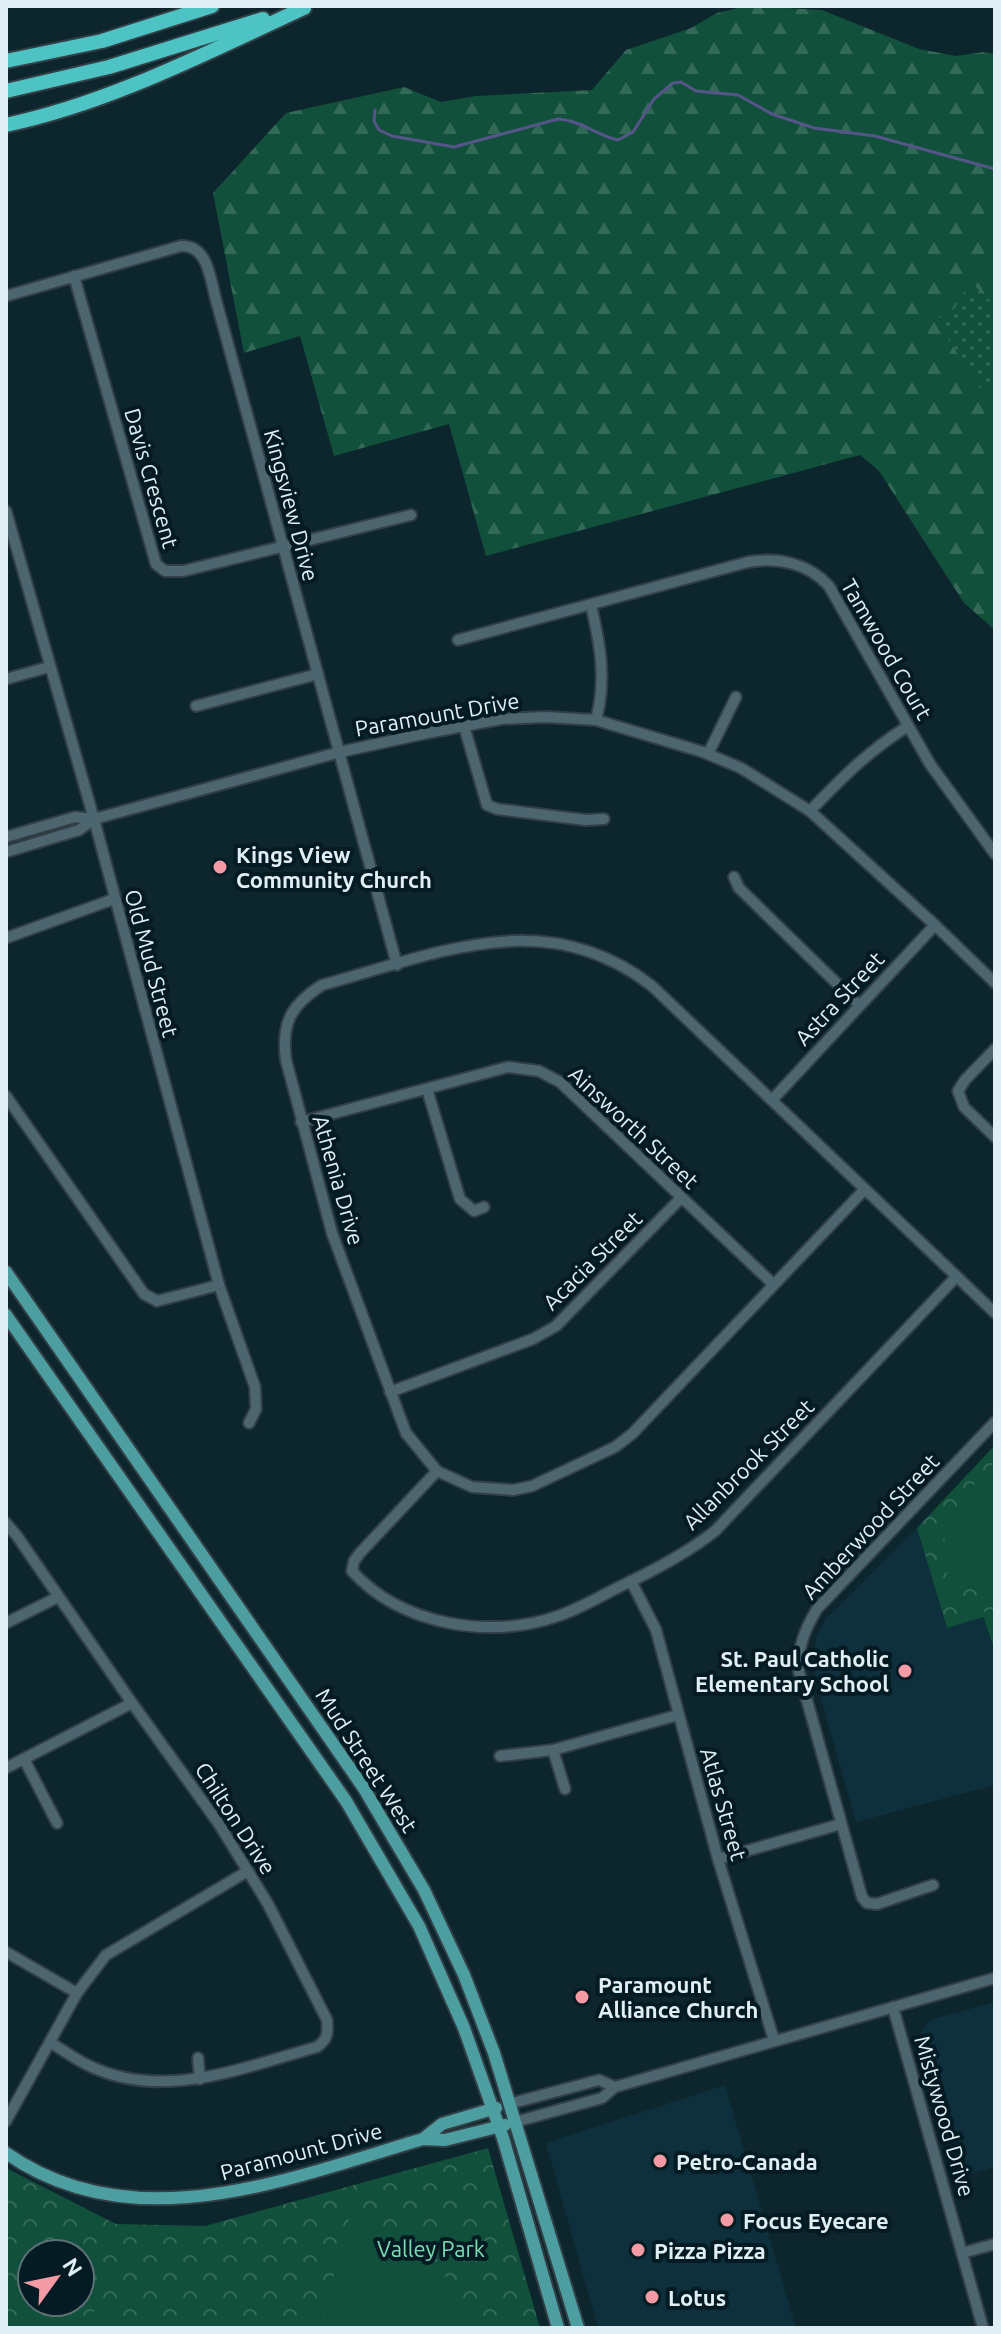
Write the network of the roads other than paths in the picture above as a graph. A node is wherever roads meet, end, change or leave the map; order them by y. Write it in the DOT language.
graph roads {
  1 [pos="212,6"];
  2 [pos="308,7"];
  3 [pos="6,61"];
  4 [pos="6,91"];
  5 [pos="7,125"];
  6 [pos="74,276"];
  7 [pos="6,296"];
  8 [pos="6,511"];
  9 [pos="411,515"];
  10 [pos="281,545"];
  11 [pos="591,605"];
  12 [pos="458,640"];
  13 [pos="49,667"];
  14 [pos="318,674"];
  15 [pos="6,679"];
  16 [pos="736,697"];
  17 [pos="196,706"];
  18 [pos="596,720"];
  19 [pos="464,726"];
  20 [pos="908,726"];
  21 [pos="340,752"];
  22 [pos="708,754"];
  23 [pos="810,811"];
  24 [pos="94,819"];
  25 [pos="604,819"];
  26 [pos="6,837"];
  27 [pos="6,852"];
  28 [pos="995,854"];
  29 [pos="734,877"];
  30 [pos="114,899"];
  31 [pos="935,925"];
  32 [pos="6,938"];
  33 [pos="397,965"];
  34 [pos="995,983"];
  35 [pos="859,1005"];
  36 [pos="995,1049"];
  37 [pos="427,1089"];
  38 [pos="6,1096"];
  39 [pos="772,1100"];
  40 [pos="301,1122"];
  41 [pos="995,1137"];
  42 [pos="865,1189"];
  43 [pos="681,1198"];
  44 [pos="484,1207"];
  45 [pos="6,1272"];
  46 [pos="956,1277"];
  47 [pos="773,1284"];
  48 [pos="219,1285"];
  49 [pos="995,1313"];
  50 [pos="6,1315"];
  51 [pos="390,1392"];
  52 [pos="995,1422"];
  53 [pos="249,1423"];
  54 [pos="437,1471"];
  55 [pos="6,1523"];
  56 [pos="631,1581"];
  57 [pos="58,1597"];
  58 [pos="6,1623"];
  59 [pos="132,1703"];
  60 [pos="678,1715"];
  61 [pos="553,1750"];
  62 [pos="500,1756"];
  63 [pos="24,1759"];
  64 [pos="6,1768"];
  65 [pos="565,1789"];
  66 [pos="57,1823"];
  67 [pos="841,1824"];
  68 [pos="718,1859"];
  69 [pos="248,1871"];
  70 [pos="933,1885"];
  71 [pos="6,1952"];
  72 [pos="995,1978"];
  73 [pos="77,1993"];
  74 [pos="893,2007"];
  75 [pos="774,2040"];
  76 [pos="51,2043"];
  77 [pos="198,2058"];
  78 [pos="200,2079"];
  79 [pos="615,2087"];
  80 [pos="509,2104"];
  81 [pos="492,2109"];
  82 [pos="6,2121"];
  83 [pos="515,2122"];
  84 [pos="499,2126"];
  85 [pos="423,2139"];
  86 [pos="6,2153"];
  87 [pos="995,2244"];
  88 [pos="962,2253"];
  89 [pos="558,2328"];
  90 [pos="578,2328"];
  91 [pos="983,2328"];
  1 -- 3 [label="highway"];
  2 -- 4 [label="highway"];
  2 -- 5 [label="highway"];
  6 -- 7 [label="street, Kingsview Drive"];
  6 -- 10 [label="street, Davis Crescent"];
  6 -- 10 [label="street, Kingsview Drive"];
  8 -- 13 [label="street, Old Mud Street"];
  9 -- 10 [label="street"];
  10 -- 14 [label="street, Kingsview Drive"];
  11 -- 12 [label="street, Tamwood Court"];
  11 -- 18 [label="street"];
  11 -- 20 [label="street, Tamwood Court"];
  13 -- 15 [label="street"];
  13 -- 24 [label="street, Old Mud Street"];
  14 -- 17 [label="street"];
  14 -- 21 [label="street, Kingsview Drive"];
  16 -- 22 [label="street"];
  18 -- 19 [label="street, Paramount Drive"];
  18 -- 22 [label="street, Paramount Drive"];
  19 -- 21 [label="street, Paramount Drive"];
  19 -- 25 [label="street"];
  20 -- 23 [label="street"];
  20 -- 28 [label="street, Tamwood Court"];
  21 -- 24 [label="street, Paramount Drive"];
  21 -- 33 [label="street, Kingsview Drive"];
  22 -- 23 [label="street, Paramount Drive"];
  23 -- 31 [label="street, Paramount Drive"];
  24 -- 26 [label="street"];
  24 -- 27 [label="street"];
  24 -- 30 [label="street, Old Mud Street"];
  29 -- 35 [label="street"];
  30 -- 32 [label="street"];
  30 -- 48 [label="street, Old Mud Street"];
  31 -- 34 [label="street, Paramount Drive"];
  31 -- 35 [label="street, Astra Street"];
  33 -- 39 [label="street, Athenia Drive"];
  33 -- 40 [label="street, Athenia Drive"];
  35 -- 39 [label="street, Astra Street"];
  36 -- 41 [label="street"];
  37 -- 40 [label="street, Ainsworth Street"];
  37 -- 43 [label="street, Ainsworth Street"];
  37 -- 44 [label="street"];
  38 -- 48 [label="street"];
  39 -- 42 [label="street, Athenia Drive"];
  40 -- 51 [label="street, Athenia Drive"];
  42 -- 46 [label="street, Athenia Drive"];
  42 -- 47 [label="street, Athenia Drive"];
  43 -- 47 [label="street, Ainsworth Street"];
  43 -- 51 [label="street, Acacia Street"];
  45 -- 80 [label="main road, Mud Street West"];
  46 -- 49 [label="street, Athenia Drive"];
  46 -- 56 [label="street, Allanbrook Street"];
  47 -- 54 [label="street, Athenia Drive"];
  48 -- 53 [label="street, Old Mud Street"];
  50 -- 81 [label="main road, Mud Street West"];
  51 -- 54 [label="street, Athenia Drive"];
  52 -- 67 [label="street, Amberwood Street"];
  54 -- 56 [label="street, Allanbrook Street"];
  55 -- 57 [label="street, Chilton Drive"];
  56 -- 60 [label="street, Atlas Street"];
  57 -- 58 [label="street"];
  57 -- 59 [label="street, Chilton Drive"];
  59 -- 63 [label="street"];
  59 -- 69 [label="street, Chilton Drive"];
  60 -- 61 [label="street"];
  60 -- 68 [label="street, Atlas Street"];
  61 -- 62 [label="street"];
  61 -- 65 [label="street"];
  63 -- 64 [label="street"];
  63 -- 66 [label="street"];
  67 -- 68 [label="street"];
  67 -- 70 [label="street, Amberwood Street"];
  68 -- 75 [label="street, Atlas Street"];
  69 -- 73 [label="street"];
  69 -- 78 [label="street, Chilton Drive"];
  71 -- 73 [label="street"];
  72 -- 74 [label="street, Paramount Drive"];
  73 -- 76 [label="street"];
  74 -- 75 [label="street, Paramount Drive"];
  74 -- 88 [label="street, Mistywood Drive"];
  75 -- 79 [label="street, Paramount Drive"];
  76 -- 78 [label="street, Chilton Drive"];
  76 -- 82 [label="street"];
  77 -- 78 [label="street"];
  79 -- 80 [label="street, Paramount Drive"];
  79 -- 83 [label="street, Paramount Drive"];
  80 -- 81 [label="main road, Paramount Drive"];
  80 -- 83 [label="main road, Mud Street West"];
  81 -- 84 [label="main road, Mud Street West"];
  81 -- 85 [label="main road, Paramount Drive"];
  83 -- 84 [label="main road, Paramount Drive"];
  83 -- 90 [label="main road, Mud Street West"];
  84 -- 85 [label="main road, Paramount Drive"];
  84 -- 89 [label="main road, Mud Street West"];
  85 -- 86 [label="main road, Paramount Drive"];
  87 -- 88 [label="street"];
  88 -- 91 [label="street, Mistywood Drive"];
}
